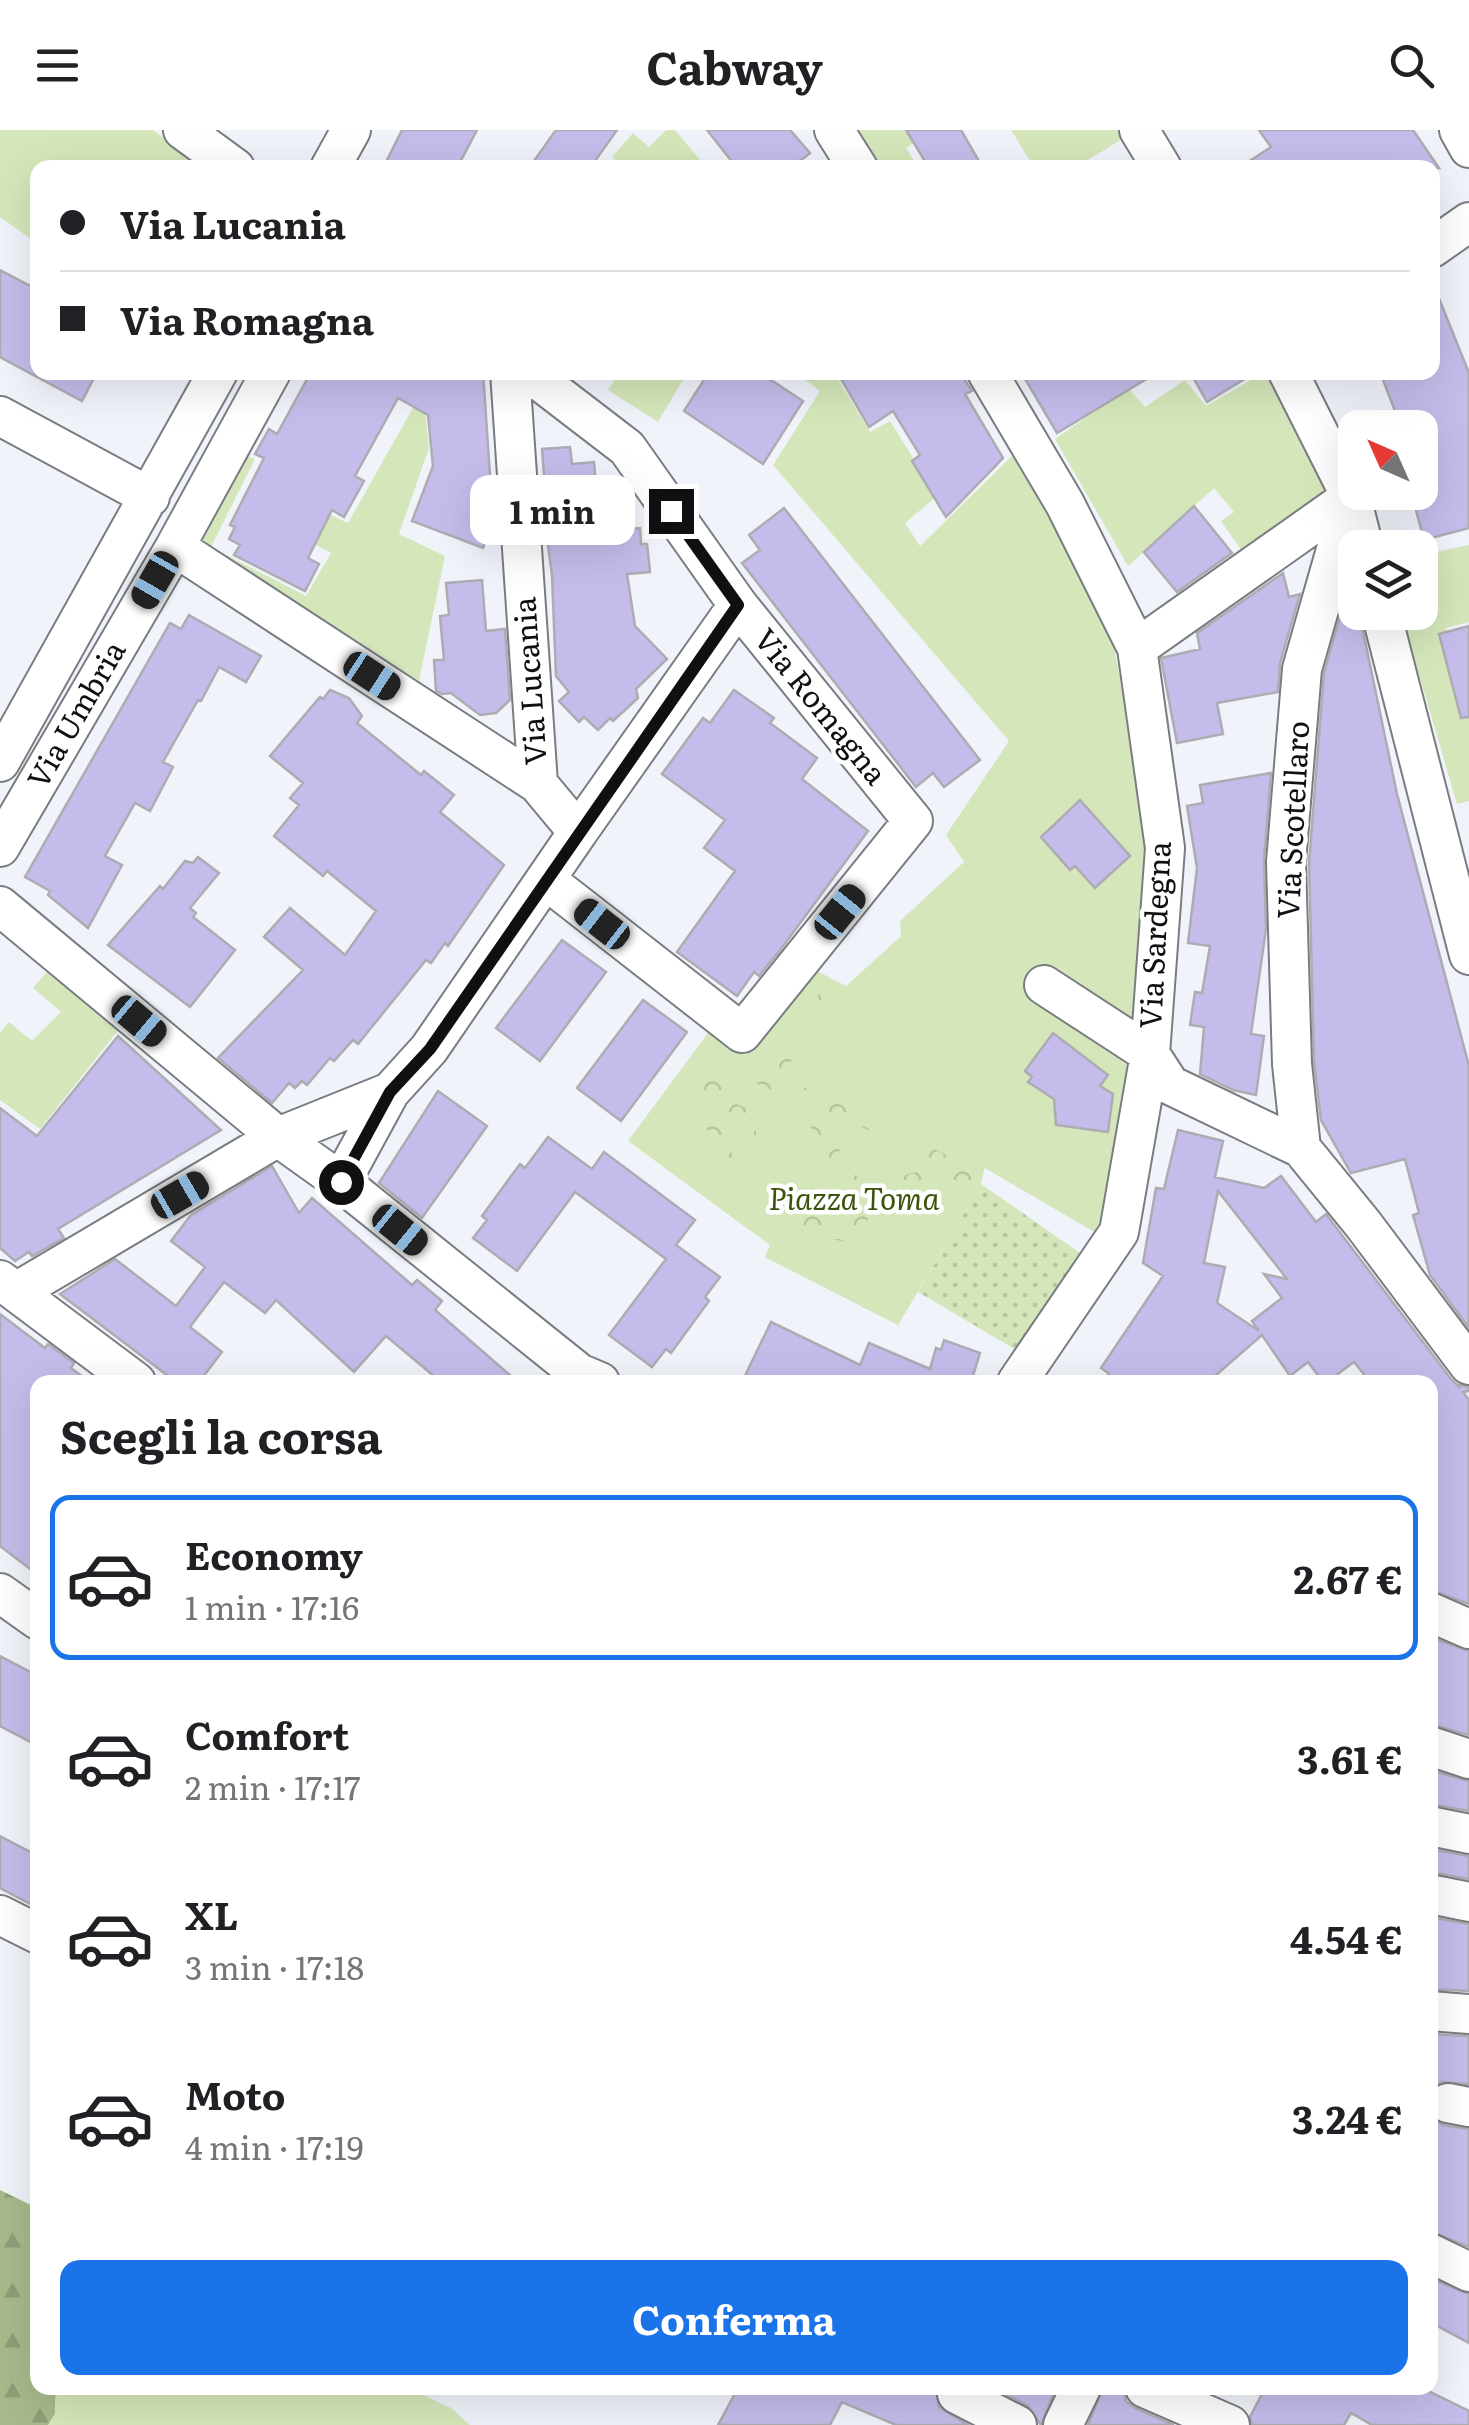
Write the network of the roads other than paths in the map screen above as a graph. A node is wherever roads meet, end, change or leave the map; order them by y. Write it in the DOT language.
graph roads {
  1 [pos="183,130"];
  2 [pos="352,130"];
  3 [pos="834,130"];
  4 [pos="1139,130"];
  5 [pos="1458,130"];
  6 [pos="1469,148"];
  7 [pos="224,160"];
  8 [pos="335,160"];
  9 [pos="853,160"];
  10 [pos="1157,160"];
  11 [pos="1469,222"];
  12 [pos="1440,242"];
  13 [pos="214,380"];
  14 [pos="267,380"];
  15 [pos="511,380"];
  16 [pos="538,380"];
  17 [pos="992,380"];
  18 [pos="1292,380"];
  19 [pos="0,416"];
  20 [pos="1338,470"];
  21 [pos="150,497"];
  22 [pos="1338,508"];
  23 [pos="1348,510"];
  24 [pos="175,547"];
  25 [pos="738,605"];
  26 [pos="1386,630"];
  27 [pos="1137,648"];
  28 [pos="0,762"];
  29 [pos="538,784"];
  30 [pos="578,832"];
  31 [pos="0,847"];
  32 [pos="546,880"];
  33 [pos="0,906"];
  34 [pos="1469,955"];
  35 [pos="1044,985"];
  36 [pos="1150,1054"];
  37 [pos="390,1092"];
  38 [pos="278,1137"];
  39 [pos="1301,1148"];
  40 [pos="341,1182"];
  41 [pos="8,1286"];
  42 [pos="1469,1365"];
  43 [pos="127,1375"];
  44 [pos="583,1375"];
  45 [pos="1022,1375"];
  46 [pos="0,1593"];
  47 [pos="30,1614"];
  48 [pos="1438,1616"];
  49 [pos="1469,1630"];
  50 [pos="1438,1749"];
  51 [pos="1469,1760"];
  52 [pos="1438,1828"];
  53 [pos="1469,1834"];
  54 [pos="1438,1896"];
  55 [pos="1469,1902"];
  56 [pos="0,1915"];
  57 [pos="30,1930"];
  58 [pos="1438,2012"];
  59 [pos="1469,2014"];
  60 [pos="1438,2257"];
  61 [pos="1469,2272"];
  62 [pos="959,2395"];
  63 [pos="1077,2395"];
  64 [pos="1161,2395"];
  65 [pos="1018,2425"];
  66 [pos="1063,2425"];
  67 [pos="1230,2425"];
  1 -- 7 [label="street"];
  2 -- 8 [label="street"];
  3 -- 9 [label="street"];
  4 -- 10 [label="street"];
  5 -- 6 [label="street"];
  11 -- 12 [label="street"];
  13 -- 21 [label="street"];
  14 -- 24 [label="street, Via Umbria"];
  15 -- 29 [label="street, Via Lucania"];
  16 -- 25 [label="street, Via Romagna"];
  17 -- 27 [label="street, Via Sardegna"];
  18 -- 20 [label="street"];
  19 -- 21 [label="street"];
  21 -- 28 [label="street"];
  22 -- 27 [label="street"];
  23 -- 39 [label="street, Via Scotellaro"];
  24 -- 29 [label="street"];
  24 -- 31 [label="street, Via Umbria"];
  25 -- 30 [label="street"];
  25 -- 32 [label="street, Via Romagna"];
  26 -- 34 [label="street"];
  27 -- 36 [label="street, Via Sardegna"];
  29 -- 30 [label="street, Via Lucania"];
  30 -- 32 [label="street"];
  32 -- 37 [label="street"];
  33 -- 38 [label="street"];
  35 -- 36 [label="street"];
  36 -- 39 [label="street"];
  36 -- 45 [label="street, Via Sardegna"];
  37 -- 38 [label="street"];
  37 -- 40 [label="street"];
  38 -- 40 [label="street"];
  38 -- 41 [label="street"];
  39 -- 42 [label="street"];
  40 -- 44 [label="street"];
  41 -- 43 [label="street"];
  46 -- 47 [label="street"];
  48 -- 49 [label="street"];
  50 -- 51 [label="street"];
  52 -- 53 [label="street"];
  54 -- 55 [label="street"];
  56 -- 57 [label="street"];
  58 -- 59 [label="street"];
  60 -- 61 [label="street"];
  62 -- 65 [label="street"];
  63 -- 66 [label="street"];
  64 -- 67 [label="street"];
}
